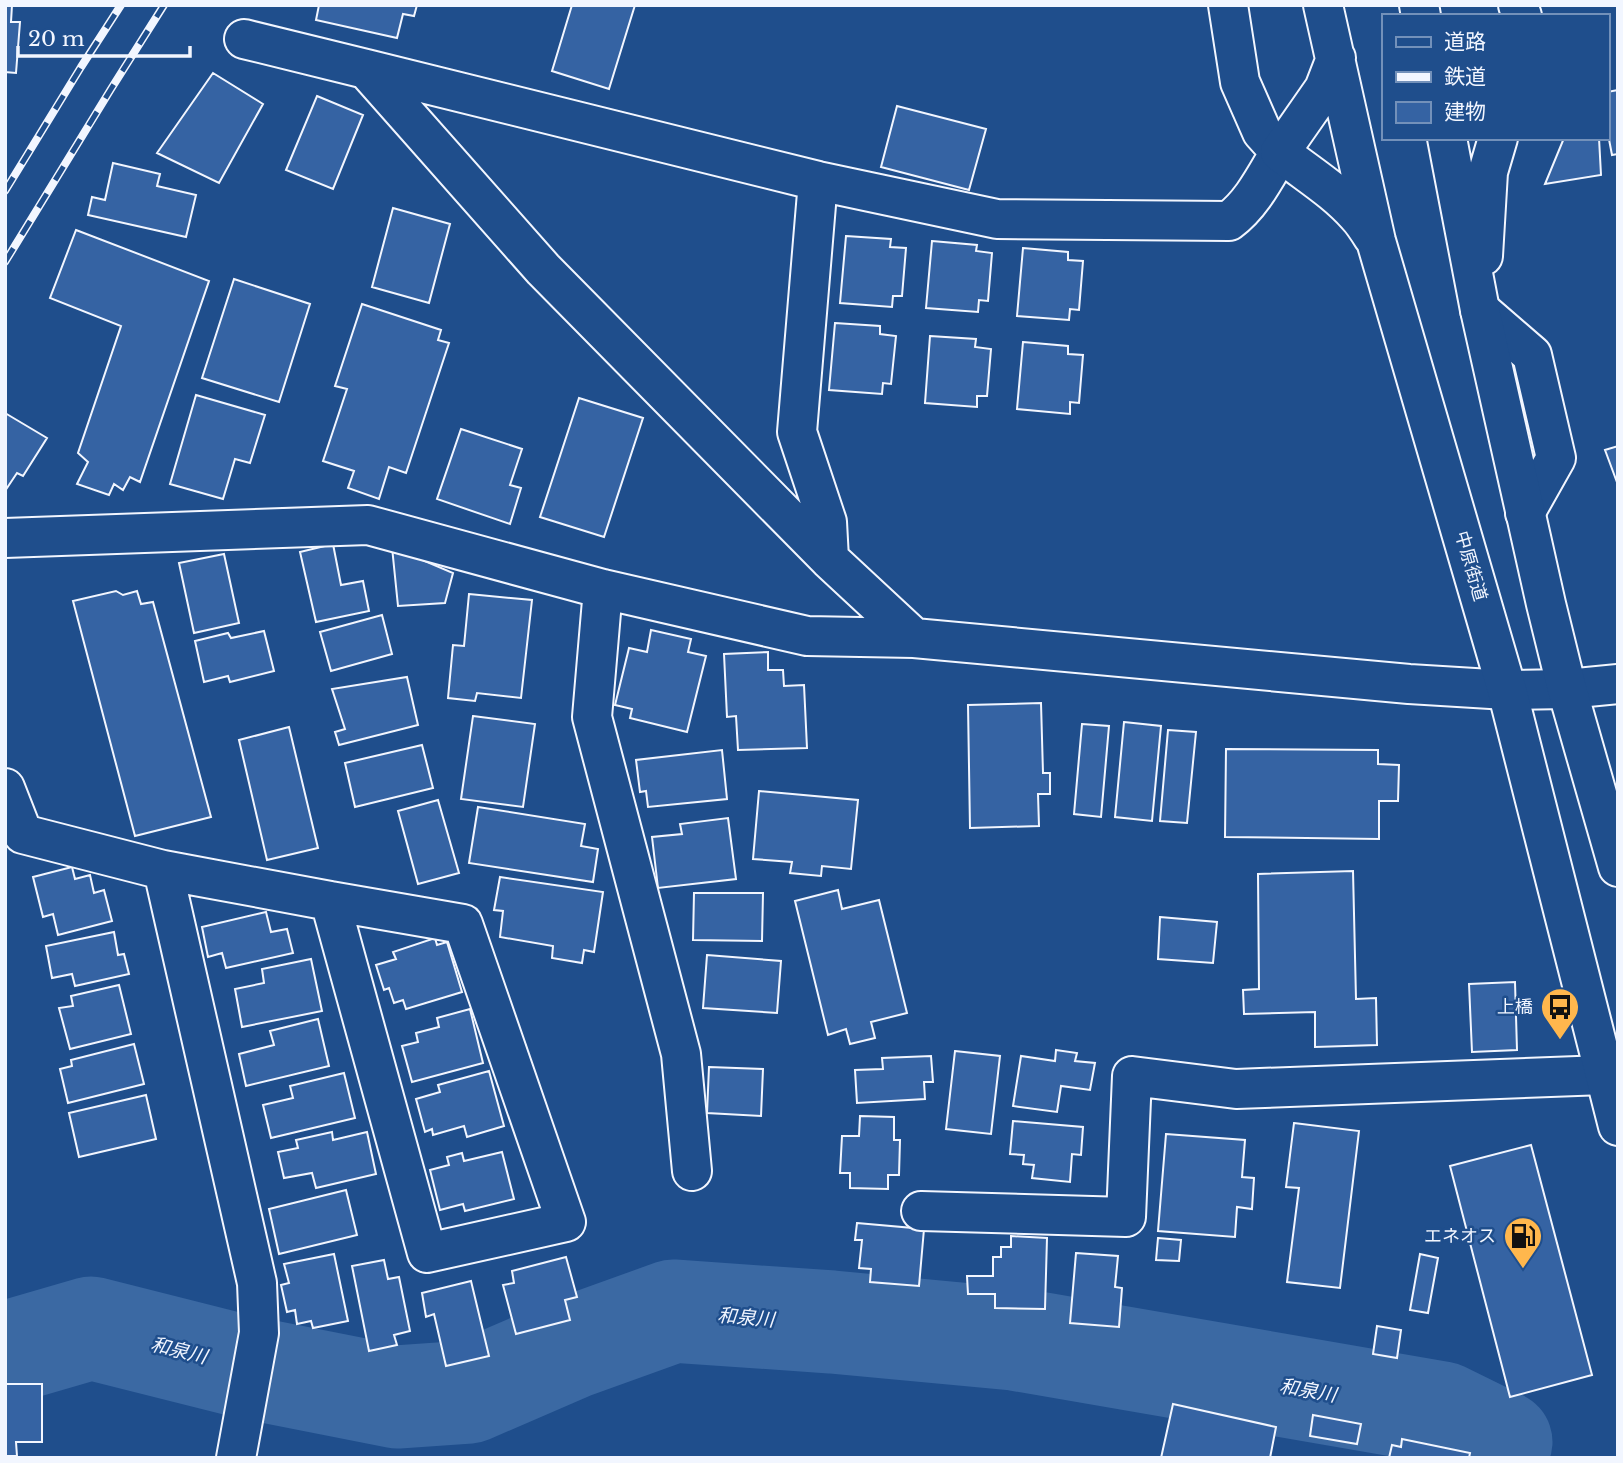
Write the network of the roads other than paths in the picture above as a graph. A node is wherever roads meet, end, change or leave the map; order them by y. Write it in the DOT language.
graph roads {
  1 [pos="1228,5"];
  2 [pos="1323,5"];
  3 [pos="244,39"];
  4 [pos="1336,58"];
  5 [pos="366,69"];
  6 [pos="1447,140"];
  7 [pos="1497,140"];
  8 [pos="1280,152"];
  9 [pos="818,181"];
  10 [pos="1376,241"];
  11 [pos="1480,310"];
  12 [pos="5,538"];
  13 [pos="829,559"];
  14 [pos="603,589"];
  15 [pos="914,638"];
  16 [pos="1618,684"];
  17 [pos="1567,689"];
  18 [pos="1507,690"];
  19 [pos="5,788"];
  20 [pos="1618,867"];
  21 [pos="163,870"];
  22 [pos="330,901"];
  23 [pos="1604,1074"];
  24 [pos="1618,1126"];
  25 [pos="692,1171"];
  26 [pos="921,1210"];
  27 [pos="236,1458"];
  1 -- 8 [label="street"];
  2 -- 4 [label="street, 中原街道"];
  3 -- 5 [label="street"];
  4 -- 8 [label="street"];
  4 -- 10 [label="street, 中原街道"];
  5 -- 9 [label="street"];
  5 -- 13 [label="street"];
  6 -- 11 [label="street"];
  7 -- 11 [label="street"];
  8 -- 9 [label="street"];
  8 -- 10 [label="street"];
  9 -- 13 [label="street"];
  10 -- 18 [label="street, 中原街道"];
  11 -- 17 [label="street"];
  12 -- 14 [label="street"];
  13 -- 15 [label="street"];
  14 -- 15 [label="street"];
  14 -- 25 [label="street"];
  15 -- 18 [label="street"];
  16 -- 17 [label="street"];
  17 -- 18 [label="street"];
  17 -- 20 [label="street"];
  18 -- 23 [label="street, 中原街道"];
  19 -- 21 [label="street"];
  21 -- 22 [label="street"];
  21 -- 27 [label="street"];
  22 -- 22 [label="street"];
  23 -- 24 [label="street, 中原街道"];
  23 -- 26 [label="street"];
}
